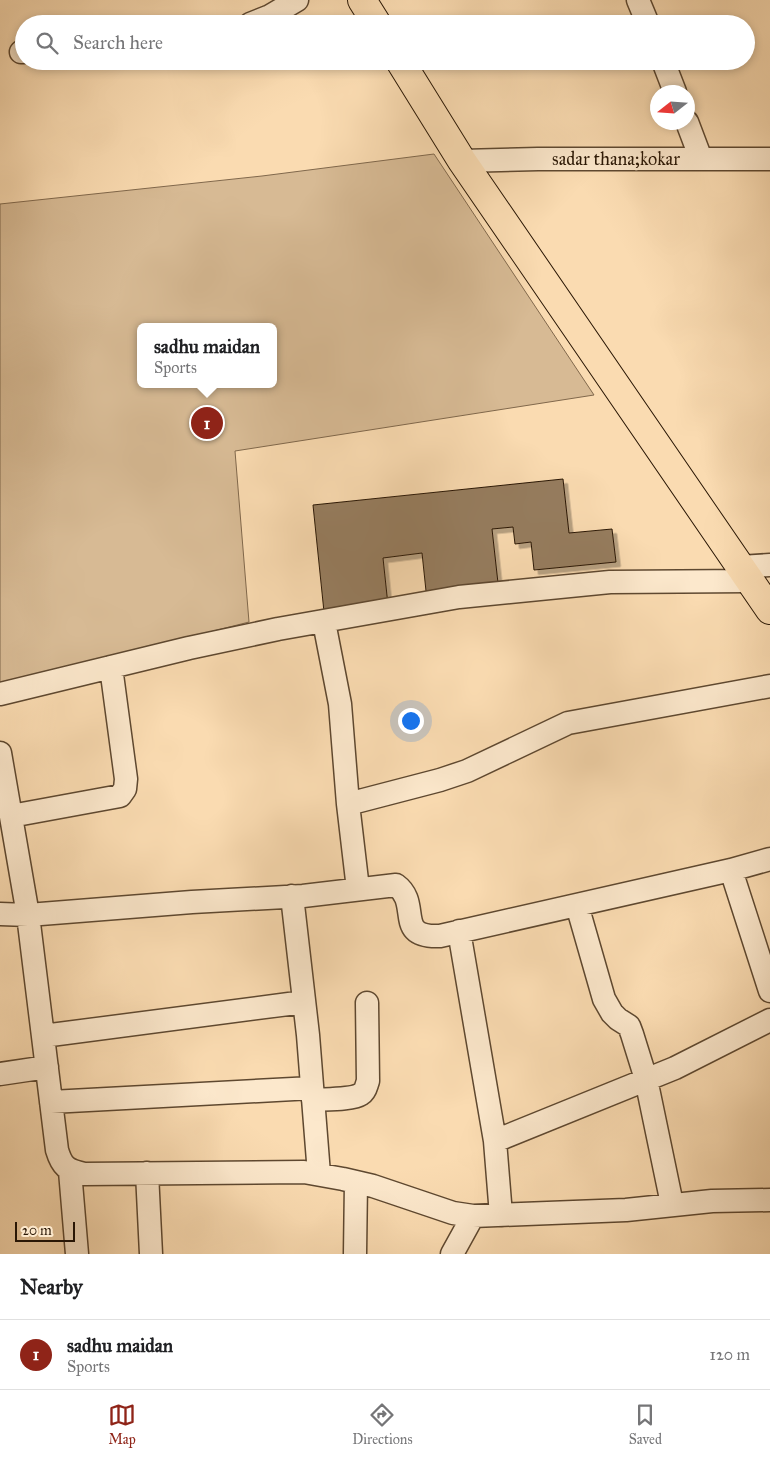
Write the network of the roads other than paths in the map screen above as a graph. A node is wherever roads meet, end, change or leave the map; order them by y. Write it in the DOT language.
graph roads {
  1 [pos="297,0"];
  2 [pos="362,0"];
  3 [pos="638,0"];
  4 [pos="272,15"];
  5 [pos="371,15"];
  6 [pos="644,15"];
  7 [pos="406,70"];
  8 [pos="666,70"];
  9 [pos="672,85"];
  10 [pos="690,130"];
  11 [pos="701,158"];
  12 [pos="770,159"];
  13 [pos="462,161"];
  14 [pos="753,571"];
  15 [pos="770,610"];
  16 [pos="324,622"];
  17 [pos="111,667"];
  18 [pos="770,686"];
  19 [pos="0,694"];
  20 [pos="0,753"];
  21 [pos="348,804"];
  22 [pos="11,816"];
  23 [pos="770,859"];
  24 [pos="731,870"];
  25 [pos="358,889"];
  26 [pos="292,896"];
  27 [pos="577,905"];
  28 [pos="0,914"];
  29 [pos="28,914"];
  30 [pos="460,931"];
  31 [pos="770,991"];
  32 [pos="304,1002"];
  33 [pos="366,1003"];
  34 [pos="770,1020"];
  35 [pos="43,1036"];
  36 [pos="47,1067"];
  37 [pos="0,1074"];
  38 [pos="646,1079"];
  39 [pos="313,1094"];
  40 [pos="51,1102"];
  41 [pos="495,1141"];
  42 [pos="70,1171"];
  43 [pos="147,1173"];
  44 [pos="319,1174"];
  45 [pos="356,1182"];
  46 [pos="770,1200"];
  47 [pos="672,1204"];
  48 [pos="500,1215"];
  49 [pos="473,1216"];
  50 [pos="77,1254"];
  51 [pos="152,1254"];
  52 [pos="355,1254"];
  53 [pos="452,1254"];
  1 -- 4 [label="street"];
  2 -- 5 [label="main road"];
  3 -- 6 [label="street"];
  7 -- 13 [label="main road"];
  8 -- 9 [label="street"];
  10 -- 11 [label="street"];
  11 -- 12 [label="street, sadar thana;kokar"];
  11 -- 13 [label="street, sadar thana;kokar"];
  13 -- 14 [label="main road"];
  14 -- 15 [label="main road"];
  14 -- 16 [label="street"];
  16 -- 17 [label="street"];
  16 -- 21 [label="street"];
  17 -- 19 [label="street"];
  17 -- 22 [label="street"];
  18 -- 21 [label="street"];
  20 -- 22 [label="street"];
  21 -- 25 [label="street"];
  22 -- 29 [label="street"];
  23 -- 24 [label="street"];
  24 -- 27 [label="street"];
  24 -- 31 [label="street"];
  25 -- 26 [label="street"];
  25 -- 30 [label="street"];
  26 -- 29 [label="street"];
  26 -- 32 [label="street"];
  27 -- 30 [label="street"];
  27 -- 38 [label="street"];
  28 -- 29 [label="street"];
  29 -- 35 [label="street"];
  30 -- 41 [label="street"];
  32 -- 35 [label="street"];
  32 -- 39 [label="street"];
  33 -- 39 [label="street"];
  34 -- 38 [label="street"];
  35 -- 36 [label="street"];
  36 -- 37 [label="street"];
  36 -- 40 [label="street"];
  38 -- 41 [label="street"];
  38 -- 47 [label="street"];
  39 -- 40 [label="street"];
  39 -- 44 [label="street"];
  40 -- 42 [label="street"];
  41 -- 48 [label="street"];
  42 -- 43 [label="street"];
  42 -- 50 [label="street"];
  43 -- 44 [label="street"];
  43 -- 51 [label="street"];
  44 -- 45 [label="street"];
  45 -- 49 [label="street"];
  45 -- 52 [label="street"];
  46 -- 47 [label="street"];
  47 -- 48 [label="street"];
  48 -- 49 [label="street"];
  49 -- 53 [label="street"];
}
